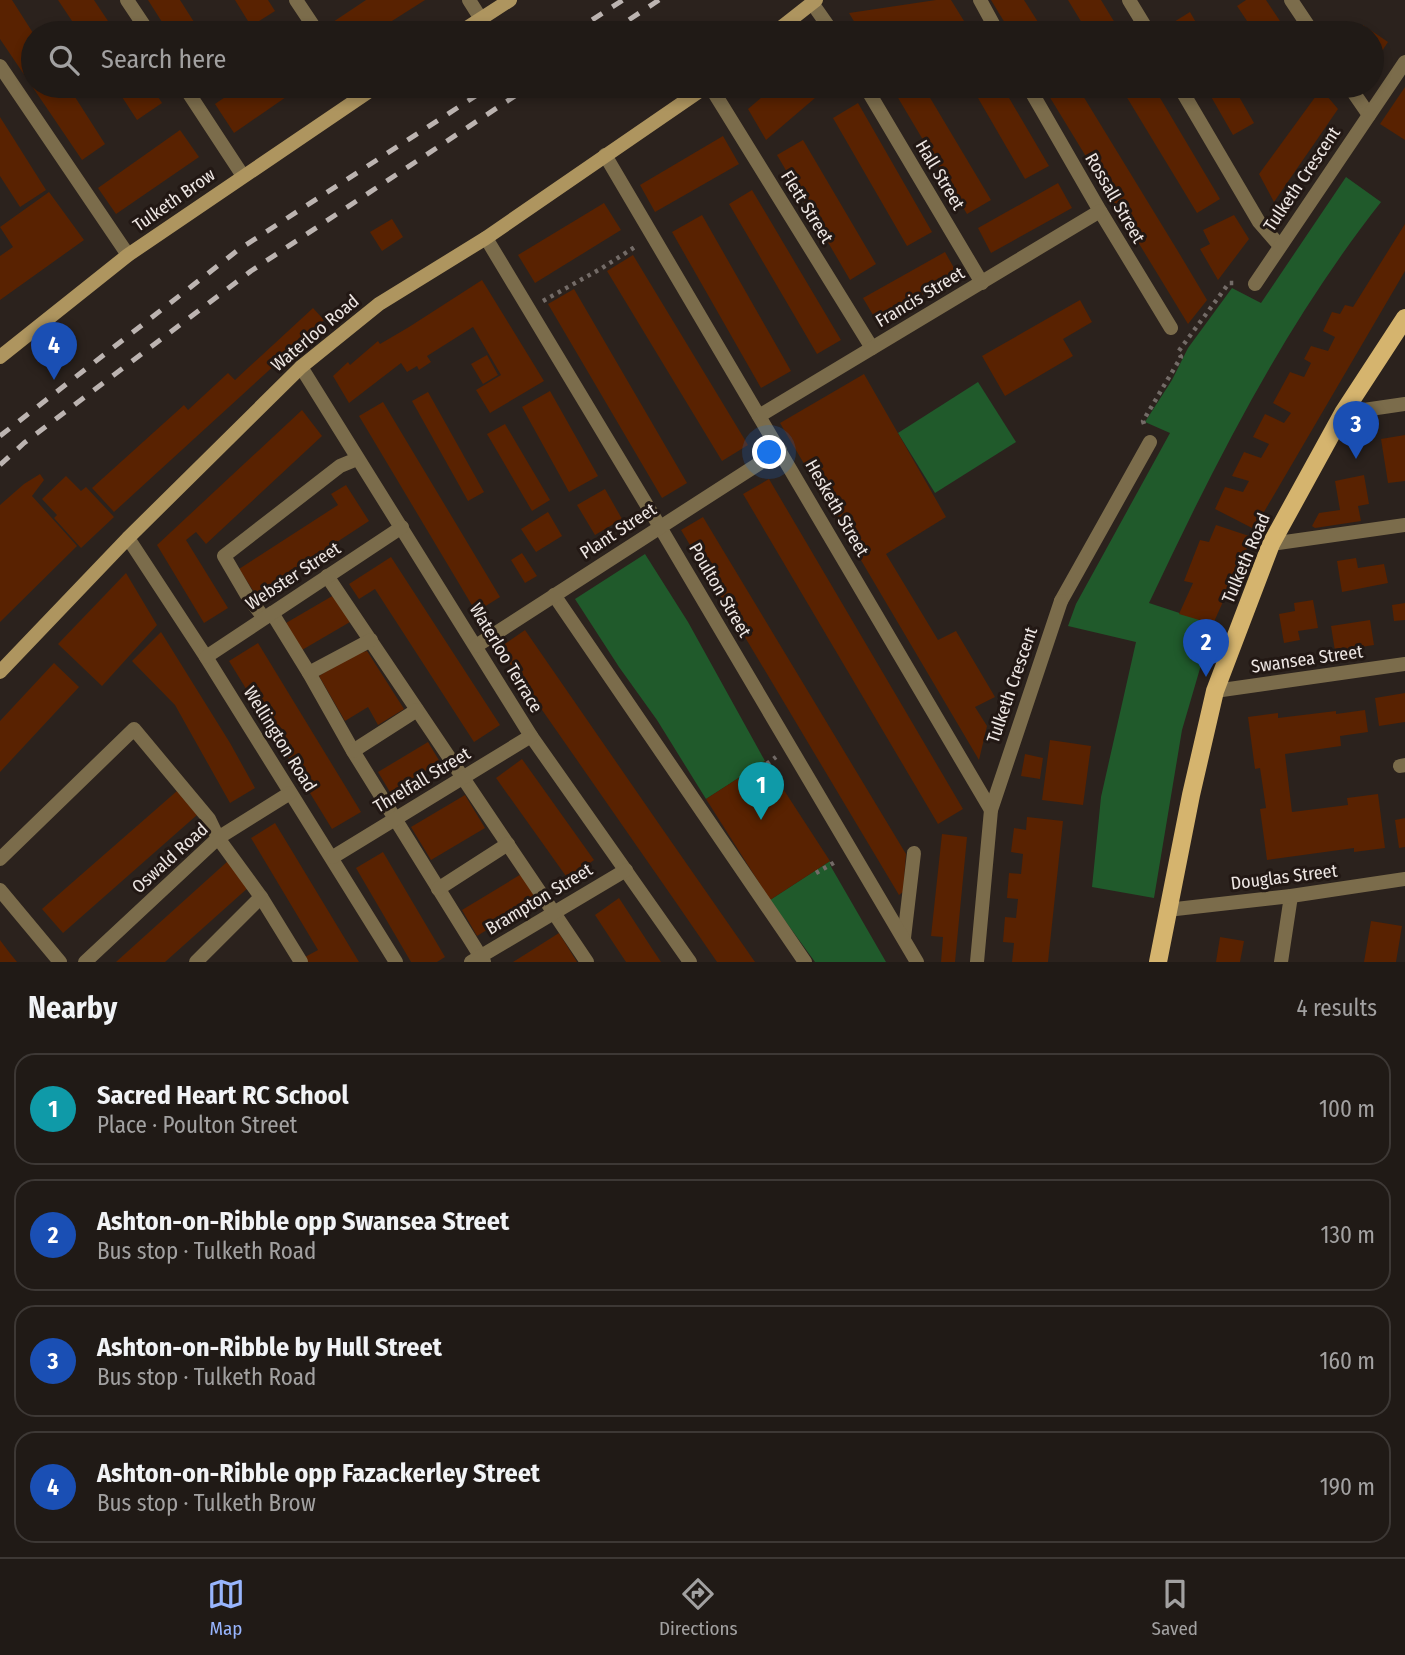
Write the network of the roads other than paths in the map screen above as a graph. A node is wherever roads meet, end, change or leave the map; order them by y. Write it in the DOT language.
graph roads {
  1 [pos="127,0"];
  2 [pos="296,0"];
  3 [pos="469,0"];
  4 [pos="510,0"];
  5 [pos="979,0"];
  6 [pos="1129,0"];
  7 [pos="1291,0"];
  8 [pos="814,2"];
  9 [pos="481,19"];
  10 [pos="141,21"];
  11 [pos="310,21"];
  12 [pos="478,21"];
  13 [pos="789,21"];
  14 [pos="826,21"];
  15 [pos="991,21"];
  16 [pos="1142,21"];
  17 [pos="1306,21"];
  18 [pos="1405,62"];
  19 [pos="0,66"];
  20 [pos="1384,93"];
  21 [pos="21,97"];
  22 [pos="22,98"];
  23 [pos="192,98"];
  24 [pos="347,98"];
  25 [pos="690,98"];
  26 [pos="716,98"];
  27 [pos="872,98"];
  28 [pos="1035,98"];
  29 [pos="1186,98"];
  30 [pos="1357,98"];
  31 [pos="1381,98"];
  32 [pos="1369,115"];
  33 [pos="605,155"];
  34 [pos="243,176"];
  35 [pos="1100,211"];
  36 [pos="486,238"];
  37 [pos="1280,246"];
  38 [pos="128,255"];
  39 [pos="982,283"];
  40 [pos="1255,284"];
  41 [pos="1405,318"];
  42 [pos="1171,328"];
  43 [pos="872,348"];
  44 [pos="0,357"];
  45 [pos="301,367"];
  46 [pos="1405,404"];
  47 [pos="1343,413"];
  48 [pos="759,416"];
  49 [pos="1150,442"];
  50 [pos="780,450"];
  51 [pos="357,459"];
  52 [pos="1405,525"];
  53 [pos="402,527"];
  54 [pos="660,527"];
  55 [pos="128,538"];
  56 [pos="1271,544"];
  57 [pos="327,576"];
  58 [pos="554,596"];
  59 [pos="268,616"];
  60 [pos="371,640"];
  61 [pos="477,646"];
  62 [pos="206,657"];
  63 [pos="1405,664"];
  64 [pos="0,672"];
  65 [pos="309,673"];
  66 [pos="1215,691"];
  67 [pos="417,710"];
  68 [pos="531,736"];
  69 [pos="353,751"];
  70 [pos="463,778"];
  71 [pos="290,793"];
  72 [pos="991,810"];
  73 [pos="396,819"];
  74 [pos="218,838"];
  75 [pos="508,844"];
  76 [pos="914,853"];
  77 [pos="333,857"];
  78 [pos="0,859"];
  79 [pos="626,870"];
  80 [pos="1405,879"];
  81 [pos="438,889"];
  82 [pos="0,890"];
  83 [pos="1291,896"];
  84 [pos="261,897"];
  85 [pos="1167,911"];
  86 [pos="554,913"];
  87 [pos="904,938"];
  88 [pos="478,960"];
  89 [pos="60,962"];
  90 [pos="85,962"];
  91 [pos="196,962"];
  92 [pos="300,962"];
  93 [pos="396,962"];
  94 [pos="587,962"];
  95 [pos="690,962"];
  96 [pos="805,962"];
  97 [pos="917,962"];
  98 [pos="977,962"];
  99 [pos="1158,962"];
  100 [pos="1281,962"];
  1 -- 10 [label="street"];
  2 -- 11 [label="street"];
  3 -- 9 [label="street"];
  4 -- 9 [label="street"];
  5 -- 15 [label="street"];
  6 -- 16 [label="street"];
  7 -- 17 [label="street"];
  8 -- 13 [label="street"];
  8 -- 14 [label="street"];
  9 -- 12 [label="street"];
  18 -- 20 [label="street, Tulketh Crescent"];
  19 -- 21 [label="street"];
  22 -- 38 [label="street"];
  23 -- 34 [label="street"];
  24 -- 34 [label="street, Tulketh Brow"];
  25 -- 33 [label="street, Waterloo Road"];
  26 -- 43 [label="street, Flett Street"];
  27 -- 39 [label="street, Hall Street"];
  28 -- 35 [label="street, Rossall Street"];
  29 -- 37 [label="street"];
  30 -- 32 [label="street"];
  31 -- 32 [label="street, Tulketh Crescent"];
  32 -- 37 [label="street, Tulketh Crescent"];
  33 -- 36 [label="street, Waterloo Road"];
  33 -- 48 [label="street, Hesketh Street"];
  34 -- 38 [label="street, Tulketh Brow"];
  35 -- 39 [label="street, Francis Street"];
  35 -- 42 [label="street, Rossall Street"];
  36 -- 45 [label="street, Waterloo Road"];
  36 -- 54 [label="street, Poulton Street"];
  37 -- 40 [label="street, Tulketh Crescent"];
  38 -- 44 [label="street, Tulketh Brow"];
  39 -- 43 [label="street, Francis Street"];
  41 -- 47 [label="main road, Tulketh Road"];
  43 -- 48 [label="street, Francis Street"];
  45 -- 51 [label="street, Waterloo Terrace"];
  45 -- 55 [label="street, Waterloo Road"];
  46 -- 47 [label="street"];
  47 -- 56 [label="main road, Tulketh Road"];
  48 -- 50 [label="street, Hesketh Street"];
  49 -- 72 [label="street, Tulketh Crescent"];
  50 -- 54 [label="street, Plant Street"];
  50 -- 72 [label="street, Hesketh Street"];
  51 -- 53 [label="street, Waterloo Terrace"];
  51 -- 59 [label="street"];
  52 -- 56 [label="street"];
  53 -- 57 [label="street, Webster Street"];
  53 -- 61 [label="street, Waterloo Terrace"];
  54 -- 58 [label="street, Plant Street"];
  54 -- 87 [label="street, Poulton Street"];
  55 -- 62 [label="street, Wellington Road"];
  55 -- 64 [label="street, Waterloo Road"];
  56 -- 66 [label="main road, Tulketh Road"];
  57 -- 59 [label="street, Webster Street"];
  57 -- 60 [label="street"];
  58 -- 61 [label="street, Plant Street"];
  58 -- 96 [label="street"];
  59 -- 62 [label="street, Webster Street"];
  59 -- 65 [label="street"];
  60 -- 65 [label="street"];
  60 -- 67 [label="street"];
  61 -- 68 [label="street, Waterloo Terrace"];
  62 -- 71 [label="street, Wellington Road"];
  63 -- 66 [label="street, Swansea Street"];
  65 -- 69 [label="street"];
  66 -- 85 [label="main road, Tulketh Road"];
  67 -- 69 [label="street"];
  67 -- 70 [label="street"];
  68 -- 70 [label="street, Threlfall Street"];
  68 -- 79 [label="street, Waterloo Terrace"];
  69 -- 73 [label="street"];
  70 -- 73 [label="street, Threlfall Street"];
  70 -- 75 [label="street"];
  71 -- 74 [label="street, Oswald Road"];
  71 -- 77 [label="street, Wellington Road"];
  72 -- 98 [label="street, Tulketh Crescent"];
  73 -- 77 [label="street, Threlfall Street"];
  73 -- 81 [label="street"];
  74 -- 78 [label="street"];
  74 -- 84 [label="street"];
  74 -- 90 [label="street, Oswald Road"];
  75 -- 81 [label="street"];
  75 -- 86 [label="street"];
  76 -- 87 [label="street"];
  77 -- 93 [label="street, Wellington Road"];
  79 -- 86 [label="street, Brampton Street"];
  79 -- 95 [label="street, Waterloo Terrace"];
  80 -- 83 [label="street, Douglas Street"];
  81 -- 88 [label="street"];
  82 -- 89 [label="street"];
  83 -- 85 [label="street, Douglas Street"];
  83 -- 100 [label="street"];
  84 -- 91 [label="street"];
  84 -- 92 [label="street"];
  85 -- 99 [label="main road, Tulketh Road"];
  86 -- 88 [label="street, Brampton Street"];
  86 -- 94 [label="street"];
  87 -- 97 [label="street, Poulton Street"];
}
